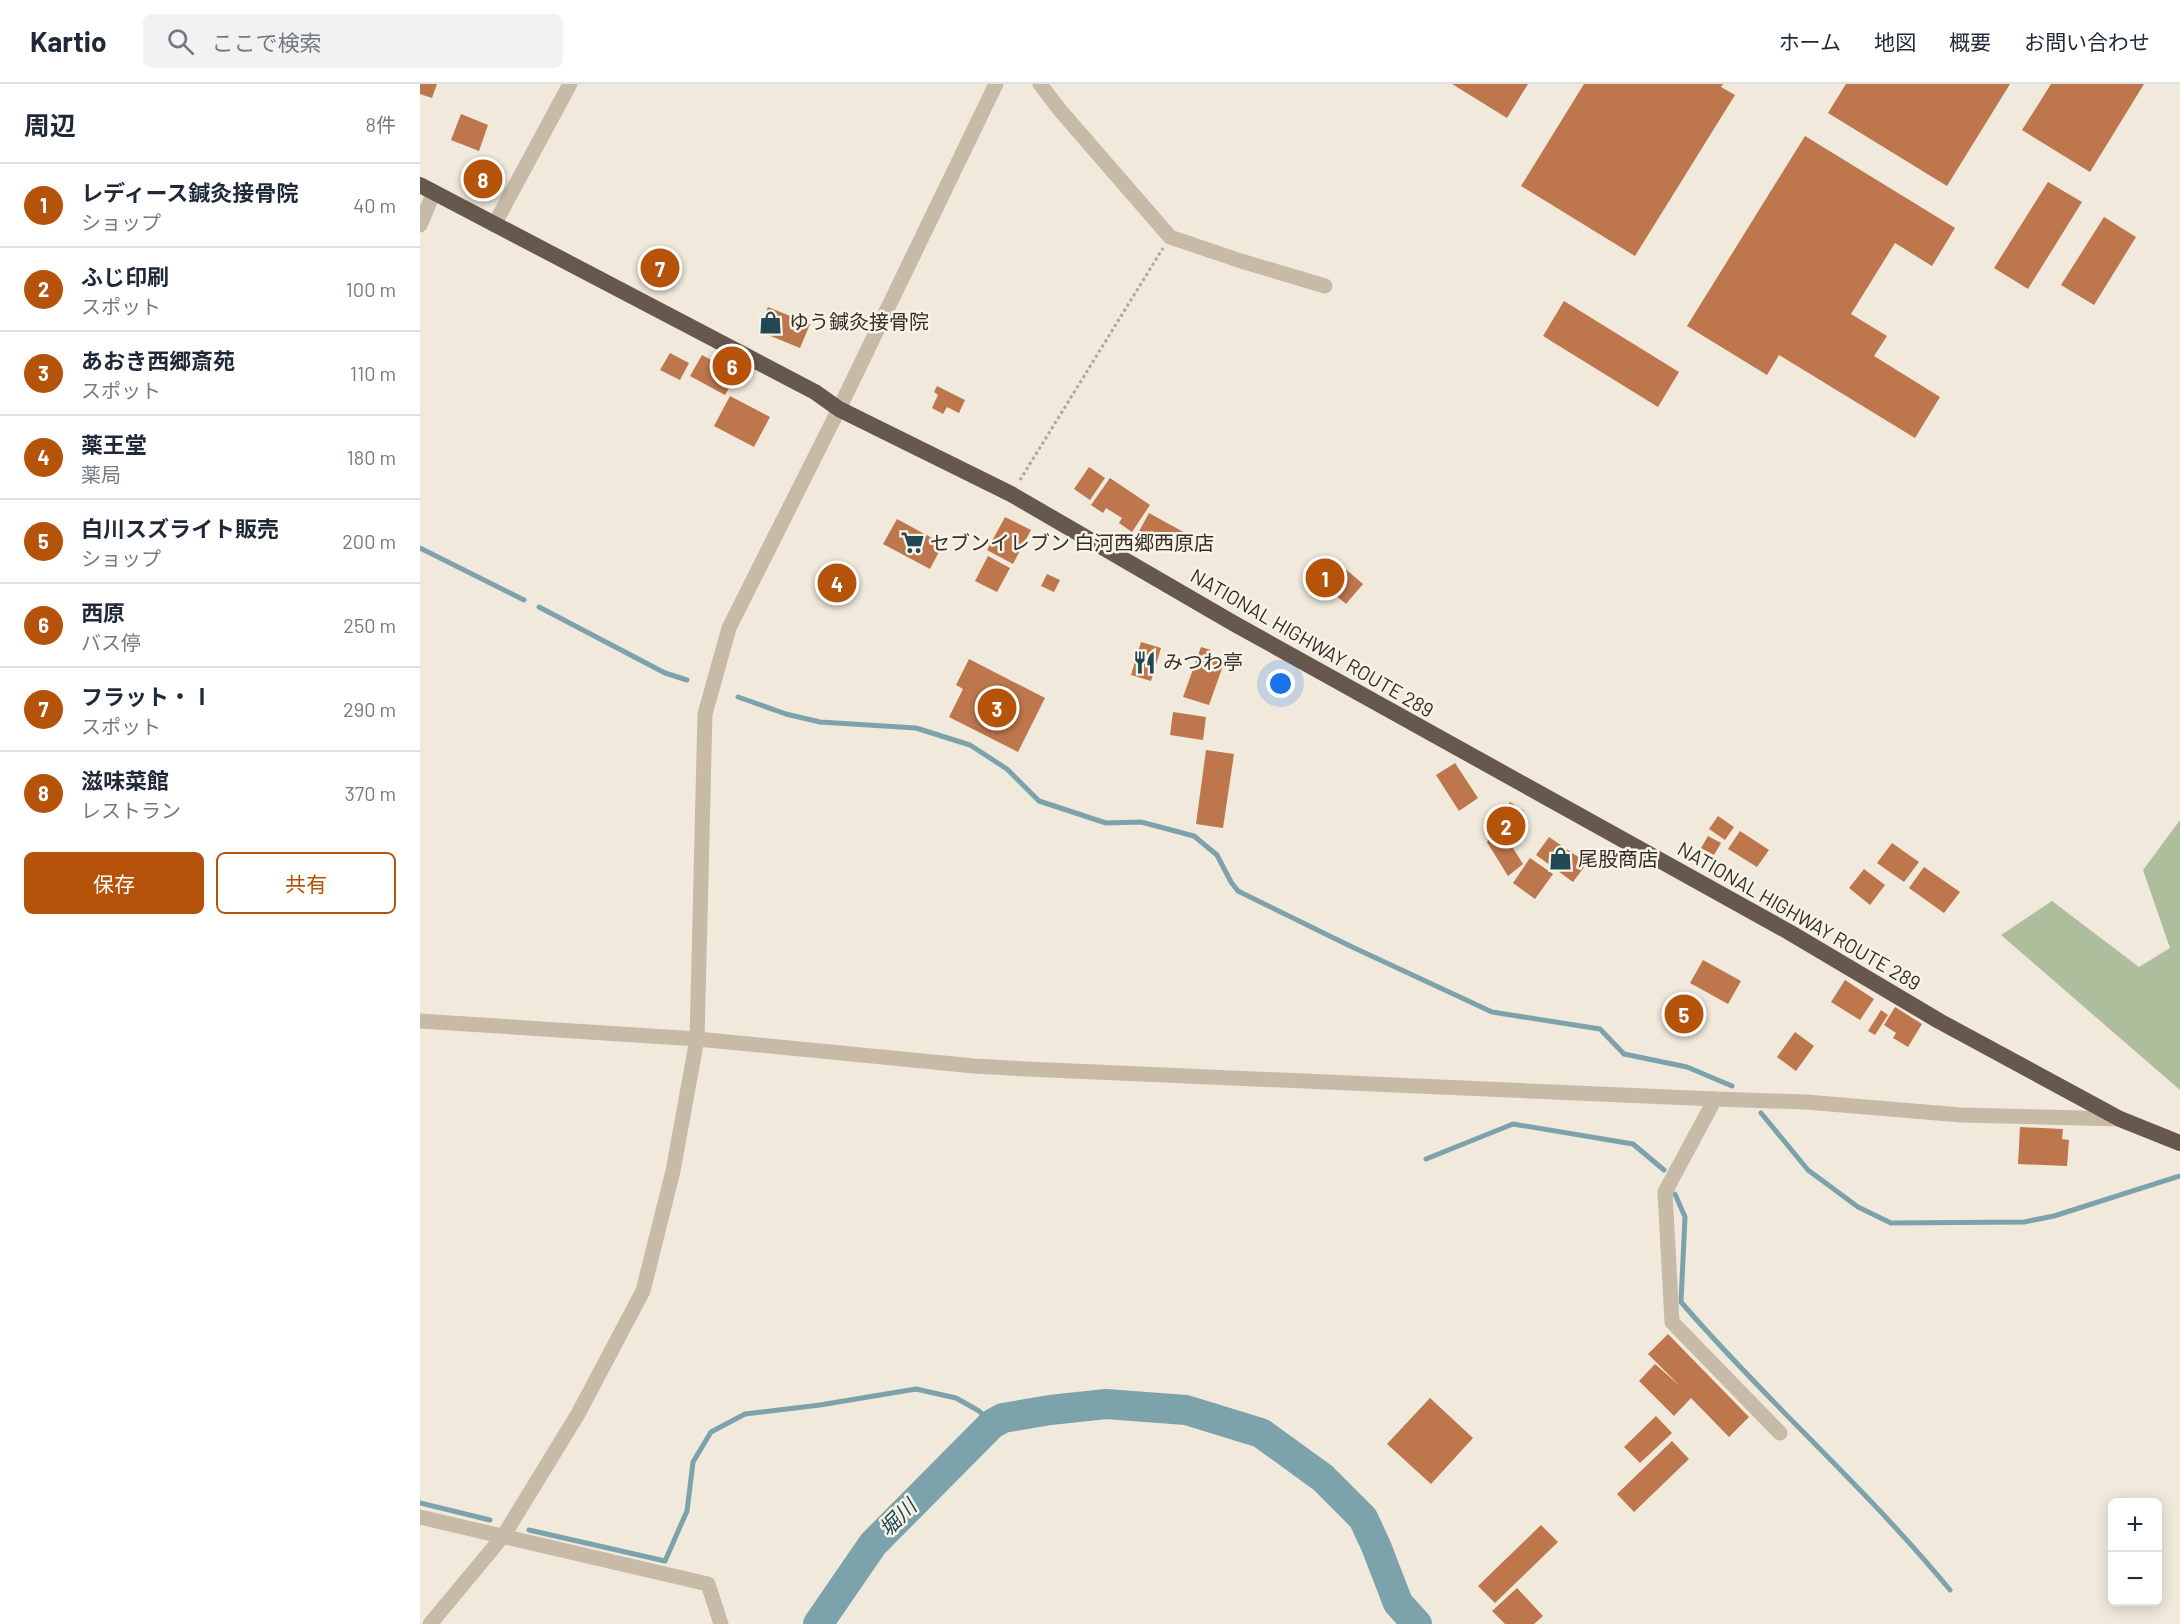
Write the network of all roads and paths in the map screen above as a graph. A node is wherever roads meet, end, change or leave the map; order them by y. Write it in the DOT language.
graph roads {
  1 [pos="570,84"];
  2 [pos="996,84"];
  3 [pos="1040,84"];
  4 [pos="427,188"];
  5 [pos="420,225"];
  6 [pos="494,225"];
  7 [pos="1170,237"];
  8 [pos="1325,286"];
  9 [pos="839,409"];
  10 [pos="1011,494"];
  11 [pos="420,1021"];
  12 [pos="697,1039"];
  13 [pos="1715,1100"];
  14 [pos="2120,1119"];
  15 [pos="2180,1143"];
  16 [pos="1780,1433"];
  17 [pos="420,1517"];
  18 [pos="504,1535"];
  19 [pos="430,1624"];
  20 [pos="721,1624"];
  1 -- 6 [label="street"];
  2 -- 9 [label="street"];
  3 -- 7 [label="street"];
  4 -- 5 [label="street"];
  4 -- 6 [label="highway, NATIONAL HIGHWAY ROUTE 289"];
  6 -- 9 [label="highway, NATIONAL HIGHWAY ROUTE 289"];
  7 -- 8 [label="street"];
  7 -- 10 [label="path"];
  9 -- 10 [label="highway, NATIONAL HIGHWAY ROUTE 289"];
  9 -- 12 [label="street"];
  10 -- 14 [label="highway, NATIONAL HIGHWAY ROUTE 289"];
  11 -- 12 [label="street"];
  12 -- 13 [label="street"];
  12 -- 18 [label="street"];
  13 -- 14 [label="street"];
  13 -- 16 [label="street"];
  14 -- 15 [label="highway, NATIONAL HIGHWAY ROUTE 289"];
  17 -- 18 [label="street"];
  18 -- 19 [label="street"];
  18 -- 20 [label="street"];
}
